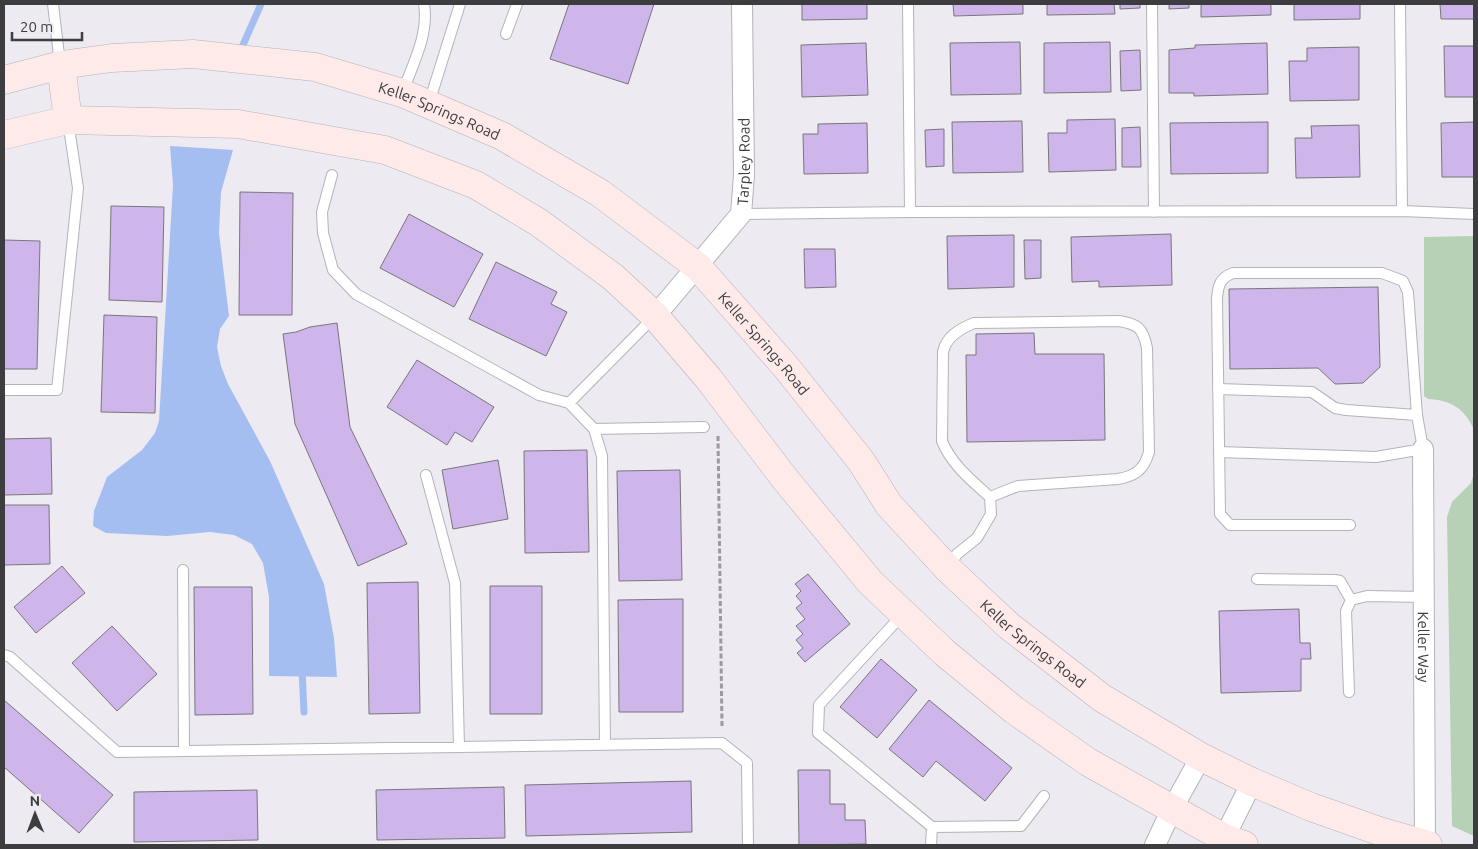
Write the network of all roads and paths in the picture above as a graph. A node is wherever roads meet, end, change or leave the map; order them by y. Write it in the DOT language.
graph roads {
  1 [pos="53,4"];
  2 [pos="424,4"];
  3 [pos="460,4"];
  4 [pos="517,4"];
  5 [pos="742,4"];
  6 [pos="908,4"];
  7 [pos="1152,4"];
  8 [pos="1400,4"];
  9 [pos="506,34"];
  10 [pos="60,65"];
  11 [pos="4,80"];
  12 [pos="402,93"];
  13 [pos="429,104"];
  14 [pos="68,120"];
  15 [pos="4,135"];
  16 [pos="332,175"];
  17 [pos="910,212"];
  18 [pos="1154,212"];
  19 [pos="1402,212"];
  20 [pos="741,214"];
  21 [pos="1474,214"];
  22 [pos="698,267"];
  23 [pos="655,316"];
  24 [pos="1218,389"];
  25 [pos="4,390"];
  26 [pos="719,393"];
  27 [pos="569,403"];
  28 [pos="1416,415"];
  29 [pos="704,427"];
  30 [pos="594,428"];
  31 [pos="1423,449"];
  32 [pos="1219,452"];
  33 [pos="426,475"];
  34 [pos="990,497"];
  35 [pos="1350,525"];
  36 [pos="948,568"];
  37 [pos="183,570"];
  38 [pos="1258,579"];
  39 [pos="1424,597"];
  40 [pos="1351,600"];
  41 [pos="904,614"];
  42 [pos="4,655"];
  43 [pos="1349,692"];
  44 [pos="722,743"];
  45 [pos="605,744"];
  46 [pos="459,747"];
  47 [pos="184,751"];
  48 [pos="1201,757"];
  49 [pos="1252,782"];
  50 [pos="1044,796"];
  51 [pos="1172,809"];
  52 [pos="932,828"];
  53 [pos="1229,843"];
  54 [pos="748,845"];
  55 [pos="932,845"];
  56 [pos="1155,845"];
  57 [pos="1427,845"];
  1 -- 10 [label="lane"];
  2 -- 12 [label="lane"];
  3 -- 13 [label="lane"];
  4 -- 9 [label="lane"];
  5 -- 20 [label="street, Tarpley Road"];
  6 -- 17 [label="lane"];
  7 -- 18 [label="lane"];
  8 -- 19 [label="lane"];
  10 -- 11 [label="main road, Keller Springs Road"];
  10 -- 12 [label="main road, Keller Springs Road"];
  10 -- 14 [label="main road"];
  12 -- 13 [label="main road, Keller Springs Road"];
  13 -- 22 [label="main road, Keller Springs Road"];
  14 -- 15 [label="main road"];
  14 -- 23 [label="main road"];
  14 -- 25 [label="lane"];
  16 -- 27 [label="lane"];
  17 -- 18 [label="lane"];
  17 -- 20 [label="lane"];
  18 -- 19 [label="lane"];
  19 -- 21 [label="lane"];
  20 -- 22 [label="street, Tarpley Road"];
  22 -- 23 [label="street, Tarpley Road"];
  22 -- 36 [label="main road, Keller Springs Road"];
  23 -- 26 [label="main road"];
  23 -- 27 [label="lane"];
  24 -- 28 [label="lane"];
  24 -- 28 [label="lane"];
  24 -- 32 [label="lane"];
  26 -- 41 [label="main road"];
  26 -- 44 [label="path"];
  27 -- 30 [label="lane"];
  28 -- 31 [label="lane"];
  29 -- 30 [label="lane"];
  30 -- 45 [label="lane"];
  31 -- 32 [label="lane"];
  31 -- 39 [label="street, Keller Way"];
  32 -- 35 [label="lane"];
  33 -- 46 [label="lane"];
  34 -- 34 [label="lane"];
  34 -- 36 [label="lane"];
  36 -- 48 [label="main road, Keller Springs Road"];
  37 -- 47 [label="lane"];
  38 -- 40 [label="lane"];
  39 -- 40 [label="lane"];
  39 -- 57 [label="street, Keller Way"];
  40 -- 43 [label="lane"];
  41 -- 51 [label="main road"];
  41 -- 52 [label="lane"];
  42 -- 47 [label="lane"];
  44 -- 45 [label="lane"];
  44 -- 54 [label="lane"];
  45 -- 46 [label="lane"];
  46 -- 47 [label="lane"];
  48 -- 49 [label="main road, Keller Springs Road"];
  48 -- 51 [label="street"];
  49 -- 53 [label="street"];
  49 -- 57 [label="main road, Keller Springs Road"];
  50 -- 52 [label="lane"];
  51 -- 53 [label="main road"];
  51 -- 56 [label="street"];
  52 -- 55 [label="lane"];
}
